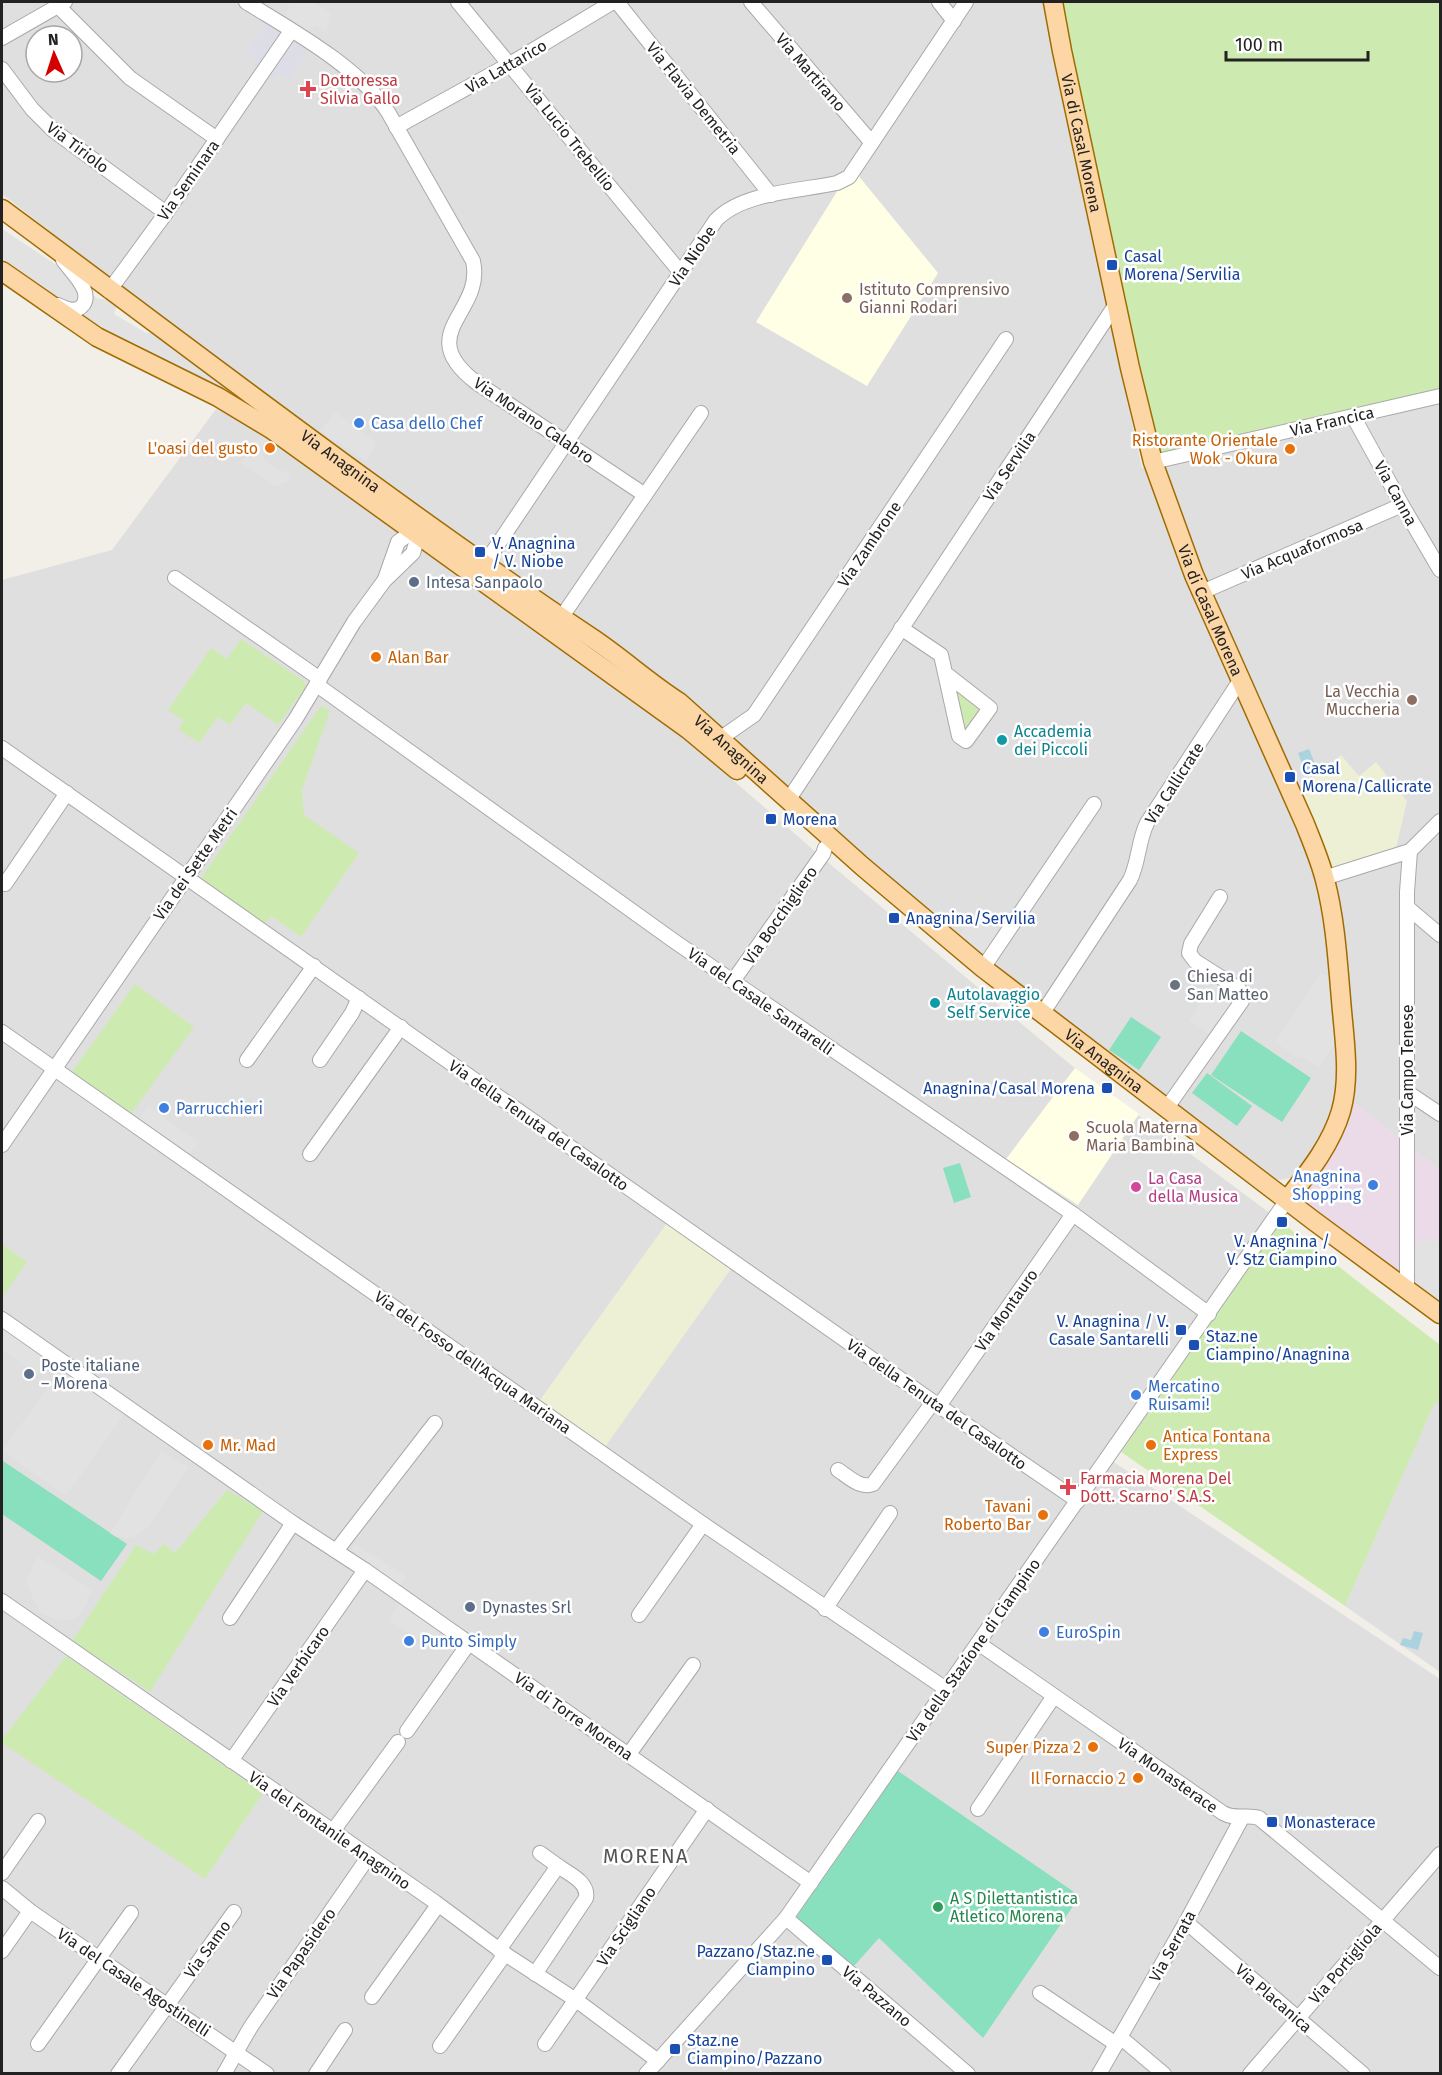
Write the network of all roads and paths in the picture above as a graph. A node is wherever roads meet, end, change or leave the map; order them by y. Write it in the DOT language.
graph roads {
  1 [pos="246,2"];
  2 [pos="458,2"];
  3 [pos="615,2"];
  4 [pos="751,2"];
  5 [pos="939,2"];
  6 [pos="966,2"];
  7 [pos="1053,2"];
  8 [pos="62,4"];
  9 [pos="954,21"];
  10 [pos="291,31"];
  11 [pos="2,38"];
  12 [pos="510,64"];
  13 [pos="2,69"];
  14 [pos="396,128"];
  15 [pos="217,139"];
  16 [pos="872,143"];
  17 [pos="771,195"];
  18 [pos="2,209"];
  19 [pos="166,213"];
  20 [pos="53,247"];
  21 [pos="4,273"];
  22 [pos="681,273"];
  23 [pos="109,291"];
  24 [pos="1116,304"];
  25 [pos="1006,339"];
  26 [pos="1440,396"];
  27 [pos="701,413"];
  28 [pos="1353,416"];
  29 [pos="567,443"];
  30 [pos="1153,462"];
  31 [pos="645,495"];
  32 [pos="1402,505"];
  33 [pos="417,525"];
  34 [pos="484,565"];
  35 [pos="1440,570"];
  36 [pos="175,578"];
  37 [pos="1202,592"];
  38 [pos="561,618"];
  39 [pos="901,628"];
  40 [pos="945,673"];
  41 [pos="642,675"];
  42 [pos="1241,679"];
  43 [pos="318,682"];
  44 [pos="626,686"];
  45 [pos="720,738"];
  46 [pos="2,748"];
  47 [pos="67,793"];
  48 [pos="789,799"];
  49 [pos="1094,804"];
  50 [pos="1440,821"];
  51 [pos="825,848"];
  52 [pos="1410,851"];
  53 [pos="186,876"];
  54 [pos="1324,878"];
  55 [pos="5,884"];
  56 [pos="1220,897"];
  57 [pos="1407,907"];
  58 [pos="1439,933"];
  59 [pos="314,966"];
  60 [pos="983,968"];
  61 [pos="733,981"];
  62 [pos="359,998"];
  63 [pos="1042,1014"];
  64 [pos="401,1028"];
  65 [pos="2,1032"];
  66 [pos="247,1060"];
  67 [pos="320,1060"];
  68 [pos="55,1068"];
  69 [pos="1407,1092"];
  70 [pos="1166,1109"];
  71 [pos="1440,1114"];
  72 [pos="2,1144"];
  73 [pos="310,1154"];
  74 [pos="1304,1178"];
  75 [pos="1280,1200"];
  76 [pos="1072,1214"];
  77 [pos="1314,1221"];
  78 [pos="1407,1289"];
  79 [pos="1209,1314"];
  80 [pos="1440,1314"];
  81 [pos="2,1319"];
  82 [pos="1440,1328"];
  83 [pos="936,1404"];
  84 [pos="435,1423"];
  85 [pos="838,1470"];
  86 [pos="1078,1501"];
  87 [pos="890,1513"];
  88 [pos="293,1523"];
  89 [pos="703,1524"];
  90 [pos="336,1551"];
  91 [pos="365,1570"];
  92 [pos="2,1601"];
  93 [pos="825,1609"];
  94 [pos="639,1615"];
  95 [pos="231,1618"];
  96 [pos="469,1643"];
  97 [pos="978,1643"];
  98 [pos="693,1665"];
  99 [pos="946,1689"];
  100 [pos="1054,1696"];
  101 [pos="407,1731"];
  102 [pos="398,1742"];
  103 [pos="629,1754"];
  104 [pos="231,1761"];
  105 [pos="707,1809"];
  106 [pos="978,1809"];
  107 [pos="1242,1818"];
  108 [pos="38,1821"];
  109 [pos="333,1832"];
  110 [pos="540,1853"];
  111 [pos="1440,1854"];
  112 [pos="369,1856"];
  113 [pos="558,1866"];
  114 [pos="2,1873"];
  115 [pos="811,1883"];
  116 [pos="2,1888"];
  117 [pos="438,1905"];
  118 [pos="30,1911"];
  119 [pos="234,1912"];
  120 [pos="131,1913"];
  121 [pos="786,1918"];
  122 [pos="1383,1919"];
  123 [pos="1186,1922"];
  124 [pos="2,1952"];
  125 [pos="502,1952"];
  126 [pos="98,1958"];
  127 [pos="1440,1968"];
  128 [pos="535,1974"];
  129 [pos="1040,1993"];
  130 [pos="372,1997"];
  131 [pos="576,2000"];
  132 [pos="167,2005"];
  133 [pos="1297,2018"];
  134 [pos="345,2030"];
  135 [pos="1118,2041"];
  136 [pos="545,2043"];
  137 [pos="38,2044"];
  138 [pos="440,2046"];
  139 [pos="238,2052"];
  140 [pos="658,2061"];
  141 [pos="118,2073"];
  142 [pos="224,2073"];
  143 [pos="267,2073"];
  144 [pos="316,2073"];
  145 [pos="646,2073"];
  146 [pos="968,2073"];
  147 [pos="1099,2073"];
  148 [pos="1164,2073"];
  149 [pos="1250,2073"];
  150 [pos="1363,2073"];
  1 -- 10 [label="street"];
  2 -- 12 [label="street, Via Lucio Trebellio"];
  3 -- 12 [label="street, Via Lattarico"];
  3 -- 17 [label="street, Via Flavia Demetria"];
  4 -- 16 [label="street, Via Martirano"];
  5 -- 9 [label="street"];
  6 -- 9 [label="street, Via Niobe"];
  7 -- 24 [label="main road, Via di Casal Morena"];
  8 -- 11 [label="street"];
  8 -- 15 [label="street"];
  9 -- 16 [label="street, Via Niobe"];
  10 -- 14 [label="street"];
  10 -- 15 [label="street, Via Seminara"];
  12 -- 14 [label="street, Via Lattarico"];
  12 -- 22 [label="street, Via Lucio Trebellio"];
  13 -- 19 [label="street, Via Tiriolo"];
  14 -- 29 [label="street, Via Morano Calabro"];
  15 -- 19 [label="street, Via Seminara"];
  16 -- 17 [label="street, Via Niobe"];
  17 -- 22 [label="street, Via Niobe"];
  18 -- 20 [label="main road, Via Anagnina"];
  19 -- 23 [label="street, Via Seminara"];
  20 -- 21 [label="street"];
  20 -- 23 [label="main road, Via Anagnina"];
  21 -- 33 [label="main road, Via Anagnina"];
  22 -- 29 [label="street, Via Niobe"];
  23 -- 33 [label="main road, Via Anagnina"];
  24 -- 30 [label="main road, Via di Casal Morena"];
  24 -- 39 [label="street, Via Servilia"];
  25 -- 45 [label="street, Via Zambrone"];
  26 -- 28 [label="street, Via Francica"];
  27 -- 31 [label="street"];
  28 -- 30 [label="street, Via Francica"];
  28 -- 32 [label="street, Via Canna"];
  29 -- 31 [label="street, Via Morano Calabro"];
  29 -- 34 [label="street, Via Niobe"];
  30 -- 37 [label="main road, Via di Casal Morena"];
  31 -- 38 [label="street"];
  32 -- 35 [label="street, Via Canna"];
  32 -- 37 [label="street, Via Acquaformosa"];
  33 -- 34 [label="main road, Via Anagnina"];
  33 -- 43 [label="street, Via dei Sette Metri"];
  33 -- 44 [label="main road, Via Anagnina"];
  34 -- 38 [label="main road, Via Anagnina"];
  36 -- 43 [label="street, Via del Casale Santarelli"];
  37 -- 42 [label="main road, Via di Casal Morena"];
  38 -- 41 [label="main road, Via Anagnina"];
  39 -- 40 [label="street"];
  39 -- 48 [label="street, Via Servilia"];
  40 -- 40 [label="street"];
  41 -- 44 [label="street"];
  41 -- 45 [label="main road, Via Anagnina"];
  42 -- 54 [label="main road, Via di Casal Morena"];
  42 -- 63 [label="street, Via Callicrate"];
  43 -- 53 [label="street, Via dei Sette Metri"];
  43 -- 61 [label="street, Via del Casale Santarelli"];
  44 -- 51 [label="main road, Via Anagnina"];
  45 -- 48 [label="main road, Via Anagnina"];
  46 -- 47 [label="street, Via della Tenuta del Casalotto"];
  47 -- 53 [label="street, Via della Tenuta del Casalotto"];
  47 -- 55 [label="street"];
  48 -- 60 [label="main road, Via Anagnina"];
  49 -- 60 [label="street"];
  50 -- 52 [label="street"];
  51 -- 61 [label="street, Via Bocchigliero"];
  51 -- 75 [label="main road, Via Anagnina"];
  52 -- 54 [label="street"];
  52 -- 57 [label="street, Via Campo Tenese"];
  53 -- 59 [label="street, Via della Tenuta del Casalotto"];
  53 -- 68 [label="street, Via dei Sette Metri"];
  54 -- 74 [label="main road, Via di Casal Morena"];
  56 -- 70 [label="street"];
  57 -- 58 [label="street"];
  57 -- 69 [label="street, Via Campo Tenese"];
  59 -- 62 [label="street, Via della Tenuta del Casalotto"];
  59 -- 66 [label="street"];
  60 -- 63 [label="main road, Via Anagnina"];
  61 -- 76 [label="street, Via del Casale Santarelli"];
  62 -- 64 [label="street, Via della Tenuta del Casalotto"];
  62 -- 67 [label="street"];
  63 -- 70 [label="main road, Via Anagnina"];
  64 -- 73 [label="street"];
  64 -- 83 [label="street, Via della Tenuta del Casalotto"];
  65 -- 68 [label="street, Via del Fosso dell'Acqua Mariana"];
  68 -- 72 [label="street, Via dei Sette Metri"];
  68 -- 89 [label="street, Via del Fosso dell'Acqua Mariana"];
  69 -- 71 [label="street"];
  69 -- 78 [label="street, Via Campo Tenese"];
  70 -- 75 [label="main road, Via Anagnina"];
  74 -- 75 [label="main road, Via di Casal Morena"];
  74 -- 77 [label="main road"];
  75 -- 77 [label="main road, Via Anagnina"];
  75 -- 79 [label="street, Via della Stazione di Ciampino"];
  75 -- 82 [label="main road, Via Anagnina"];
  76 -- 79 [label="street, Via del Casale Santarelli"];
  76 -- 83 [label="street, Via Montauro"];
  77 -- 78 [label="main road, Via Anagnina"];
  78 -- 80 [label="main road, Via Anagnina"];
  79 -- 86 [label="street, Via della Stazione di Ciampino"];
  81 -- 88 [label="street, Via di Torre Morena"];
  83 -- 85 [label="street, Via Montauro"];
  83 -- 86 [label="street, Via della Tenuta del Casalotto"];
  84 -- 90 [label="street"];
  86 -- 97 [label="street, Via della Stazione di Ciampino"];
  87 -- 93 [label="street"];
  88 -- 90 [label="street, Via di Torre Morena"];
  88 -- 95 [label="street"];
  89 -- 93 [label="street, Via del Fosso dell'Acqua Mariana"];
  89 -- 94 [label="street"];
  90 -- 91 [label="street, Via di Torre Morena"];
  91 -- 96 [label="street, Via di Torre Morena"];
  91 -- 104 [label="street, Via Verbicaro"];
  92 -- 104 [label="street, Via del Fontanile Anagnino"];
  93 -- 99 [label="street, Via del Fosso dell'Acqua Mariana"];
  96 -- 101 [label="street"];
  96 -- 103 [label="street, Via di Torre Morena"];
  97 -- 99 [label="street, Via della Stazione di Ciampino"];
  97 -- 100 [label="street, Via Monasterace"];
  98 -- 103 [label="street"];
  99 -- 115 [label="street, Via della Stazione di Ciampino"];
  100 -- 106 [label="street"];
  100 -- 107 [label="street, Via Monasterace"];
  102 -- 109 [label="street"];
  103 -- 105 [label="street, Via di Torre Morena"];
  104 -- 109 [label="street, Via del Fontanile Anagnino"];
  105 -- 115 [label="street, Via di Torre Morena"];
  105 -- 131 [label="street, Via Scigliano"];
  107 -- 122 [label="street, Via Monasterace"];
  107 -- 123 [label="street, Via Serrata"];
  108 -- 114 [label="street"];
  109 -- 112 [label="street, Via del Fontanile Anagnino"];
  110 -- 113 [label="street"];
  111 -- 122 [label="street, Via Portigliola"];
  112 -- 117 [label="street, Via del Fontanile Anagnino"];
  112 -- 139 [label="street, Via Papasidero"];
  113 -- 125 [label="street"];
  113 -- 128 [label="street"];
  115 -- 121 [label="street, Via della Stazione di Ciampino"];
  116 -- 118 [label="street, Via del Casale Agostinelli"];
  117 -- 125 [label="street, Via del Fontanile Anagnino"];
  117 -- 130 [label="street"];
  118 -- 124 [label="street"];
  118 -- 126 [label="street, Via del Casale Agostinelli"];
  119 -- 132 [label="street, Via Samo"];
  120 -- 126 [label="street"];
  121 -- 140 [label="street, Via della Stazione di Ciampino"];
  121 -- 146 [label="street, Via Pazzano"];
  122 -- 127 [label="street, Via Monasterace"];
  122 -- 133 [label="street, Via Portigliola"];
  123 -- 133 [label="street, Via Placanica"];
  123 -- 135 [label="street, Via Serrata"];
  125 -- 128 [label="street, Via del Fontanile Anagnino"];
  125 -- 138 [label="street"];
  126 -- 132 [label="street, Via del Casale Agostinelli"];
  126 -- 137 [label="street"];
  128 -- 131 [label="street, Via del Fontanile Anagnino"];
  129 -- 135 [label="street"];
  131 -- 136 [label="street, Via Scigliano"];
  131 -- 140 [label="street, Via del Fontanile Anagnino"];
  132 -- 139 [label="street, Via del Casale Agostinelli"];
  132 -- 141 [label="street, Via Samo"];
  133 -- 149 [label="street, Via Portigliola"];
  133 -- 150 [label="street, Via Placanica"];
  134 -- 144 [label="street"];
  135 -- 147 [label="street, Via Serrata"];
  135 -- 148 [label="street"];
  139 -- 142 [label="street, Via Papasidero"];
  139 -- 143 [label="street, Via del Casale Agostinelli"];
  140 -- 145 [label="street, Via della Stazione di Ciampino"];
}
